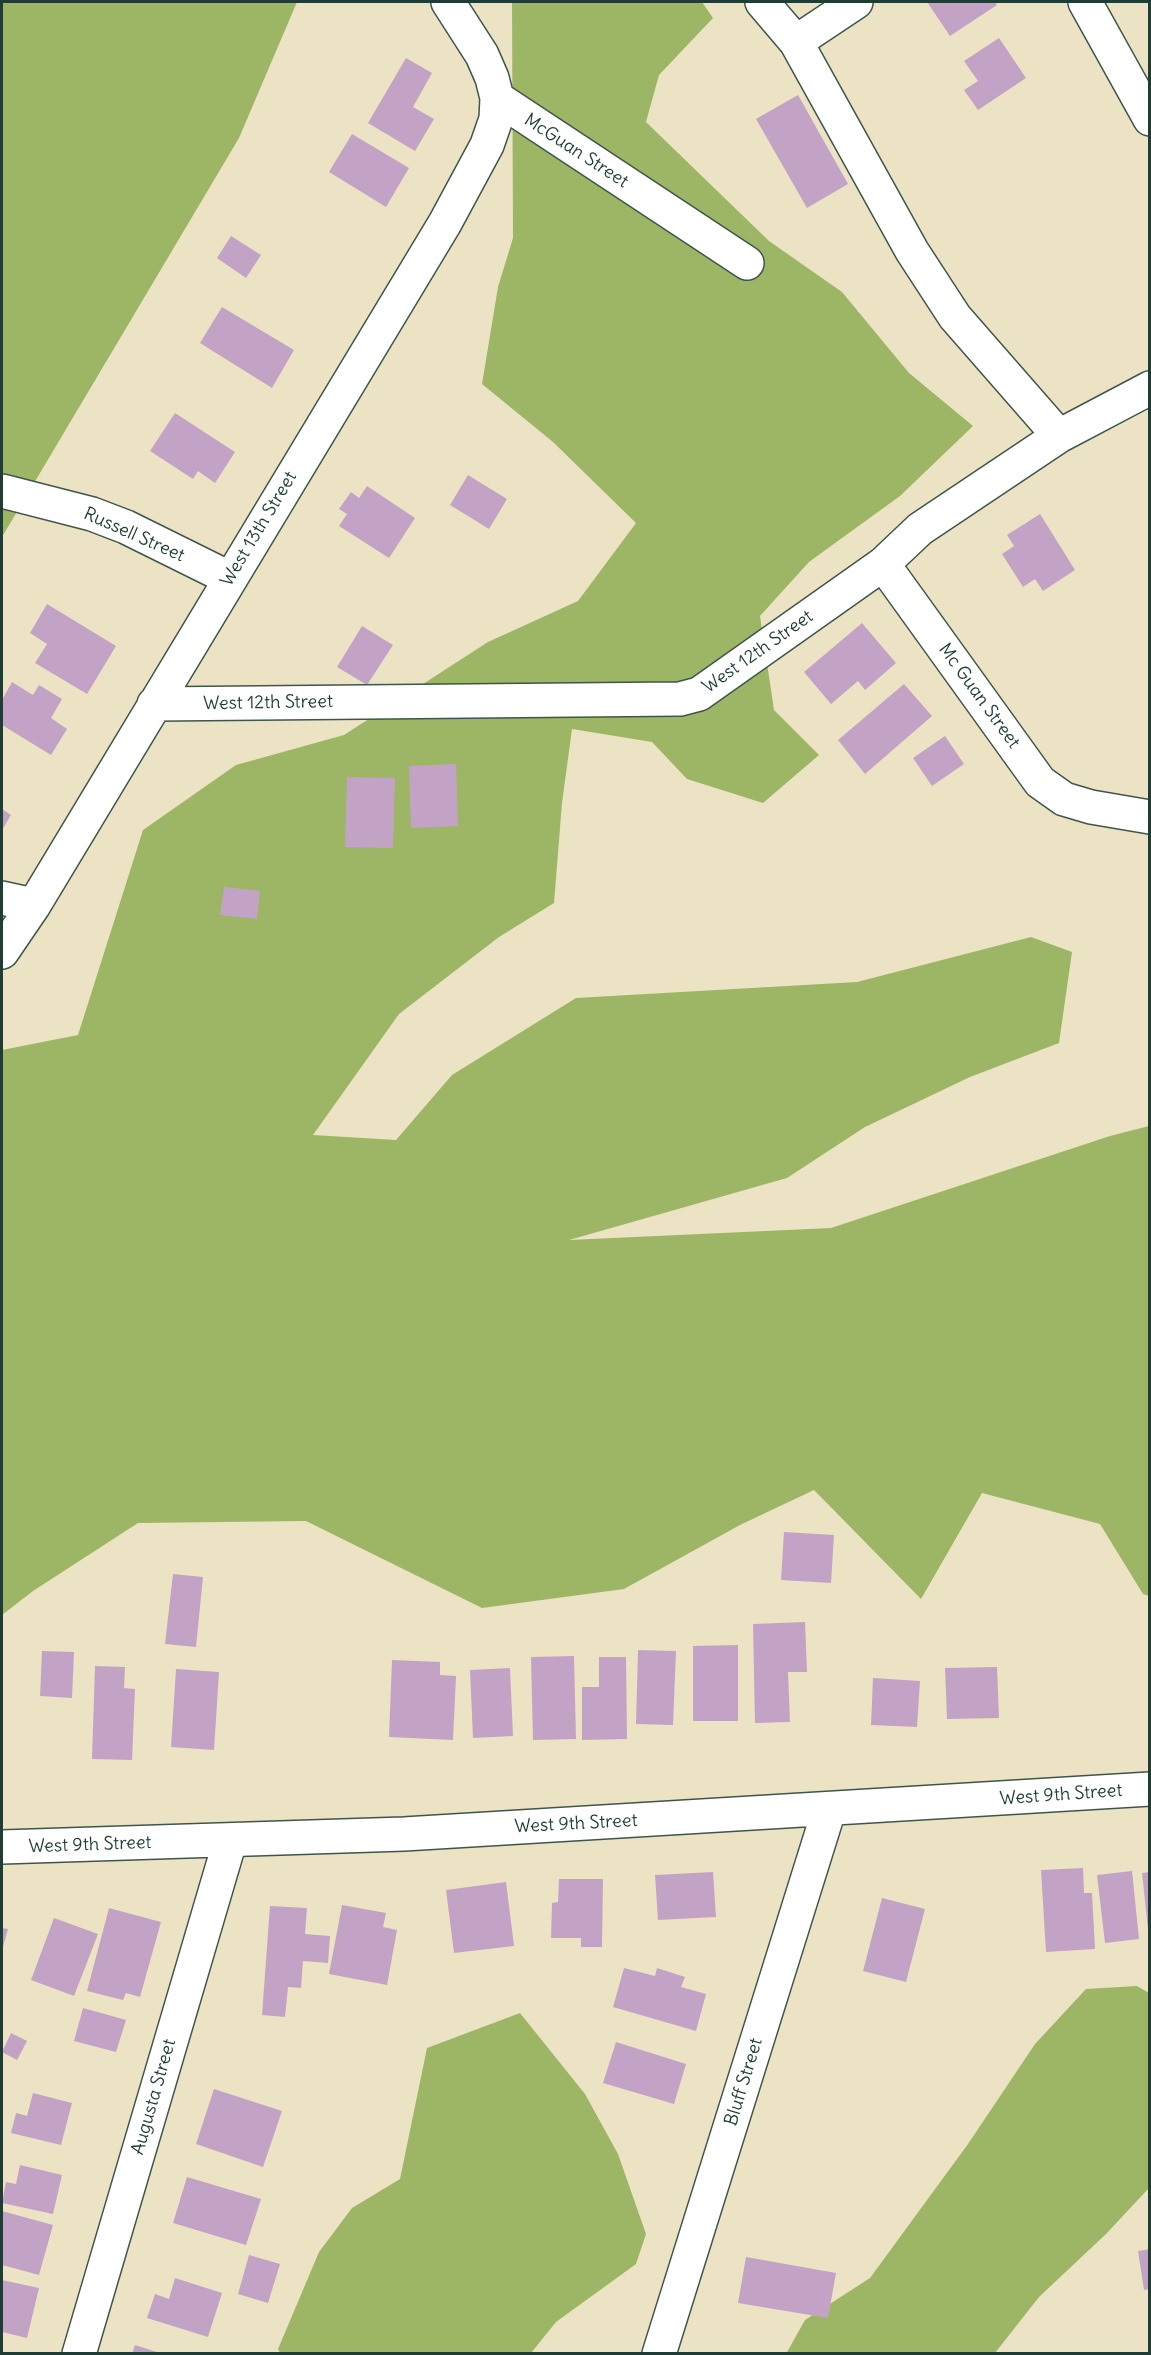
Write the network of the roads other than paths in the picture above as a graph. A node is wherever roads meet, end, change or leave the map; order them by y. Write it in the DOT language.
graph roads {
  1 [pos="448,2"];
  2 [pos="762,2"];
  3 [pos="856,2"];
  4 [pos="1085,2"];
  5 [pos="796,42"];
  6 [pos="497,98"];
  7 [pos="1149,119"];
  8 [pos="747,264"];
  9 [pos="1149,388"];
  10 [pos="1059,435"];
  11 [pos="2,491"];
  12 [pos="884,564"];
  13 [pos="230,578"];
  14 [pos="154,704"];
  15 [pos="1149,817"];
  16 [pos="2,898"];
  17 [pos="34,904"];
  18 [pos="2,952"];
  19 [pos="1149,1789"];
  20 [pos="829,1810"];
  21 [pos="230,1841"];
  22 [pos="2,1847"];
  23 [pos="79,2354"];
  24 [pos="659,2354"];
  1 -- 6 [label="street"];
  2 -- 5 [label="street"];
  3 -- 5 [label="street"];
  4 -- 7 [label="street"];
  5 -- 10 [label="street"];
  6 -- 8 [label="street, McGuan Street"];
  6 -- 13 [label="street, West 13th Street"];
  9 -- 10 [label="street, West 12th Street"];
  10 -- 12 [label="street, West 12th Street"];
  11 -- 13 [label="street, Russell Street"];
  12 -- 14 [label="street, West 12th Street"];
  12 -- 15 [label="street, Mc Guan Street"];
  13 -- 14 [label="street, West 13th Street"];
  14 -- 17 [label="street, West 13th Street"];
  16 -- 17 [label="street"];
  17 -- 18 [label="street, West 13th Street"];
  19 -- 20 [label="street, West 9th Street"];
  20 -- 21 [label="street, West 9th Street"];
  20 -- 24 [label="street, Bluff Street"];
  21 -- 22 [label="street, West 9th Street"];
  21 -- 23 [label="street, Augusta Street"];
}
